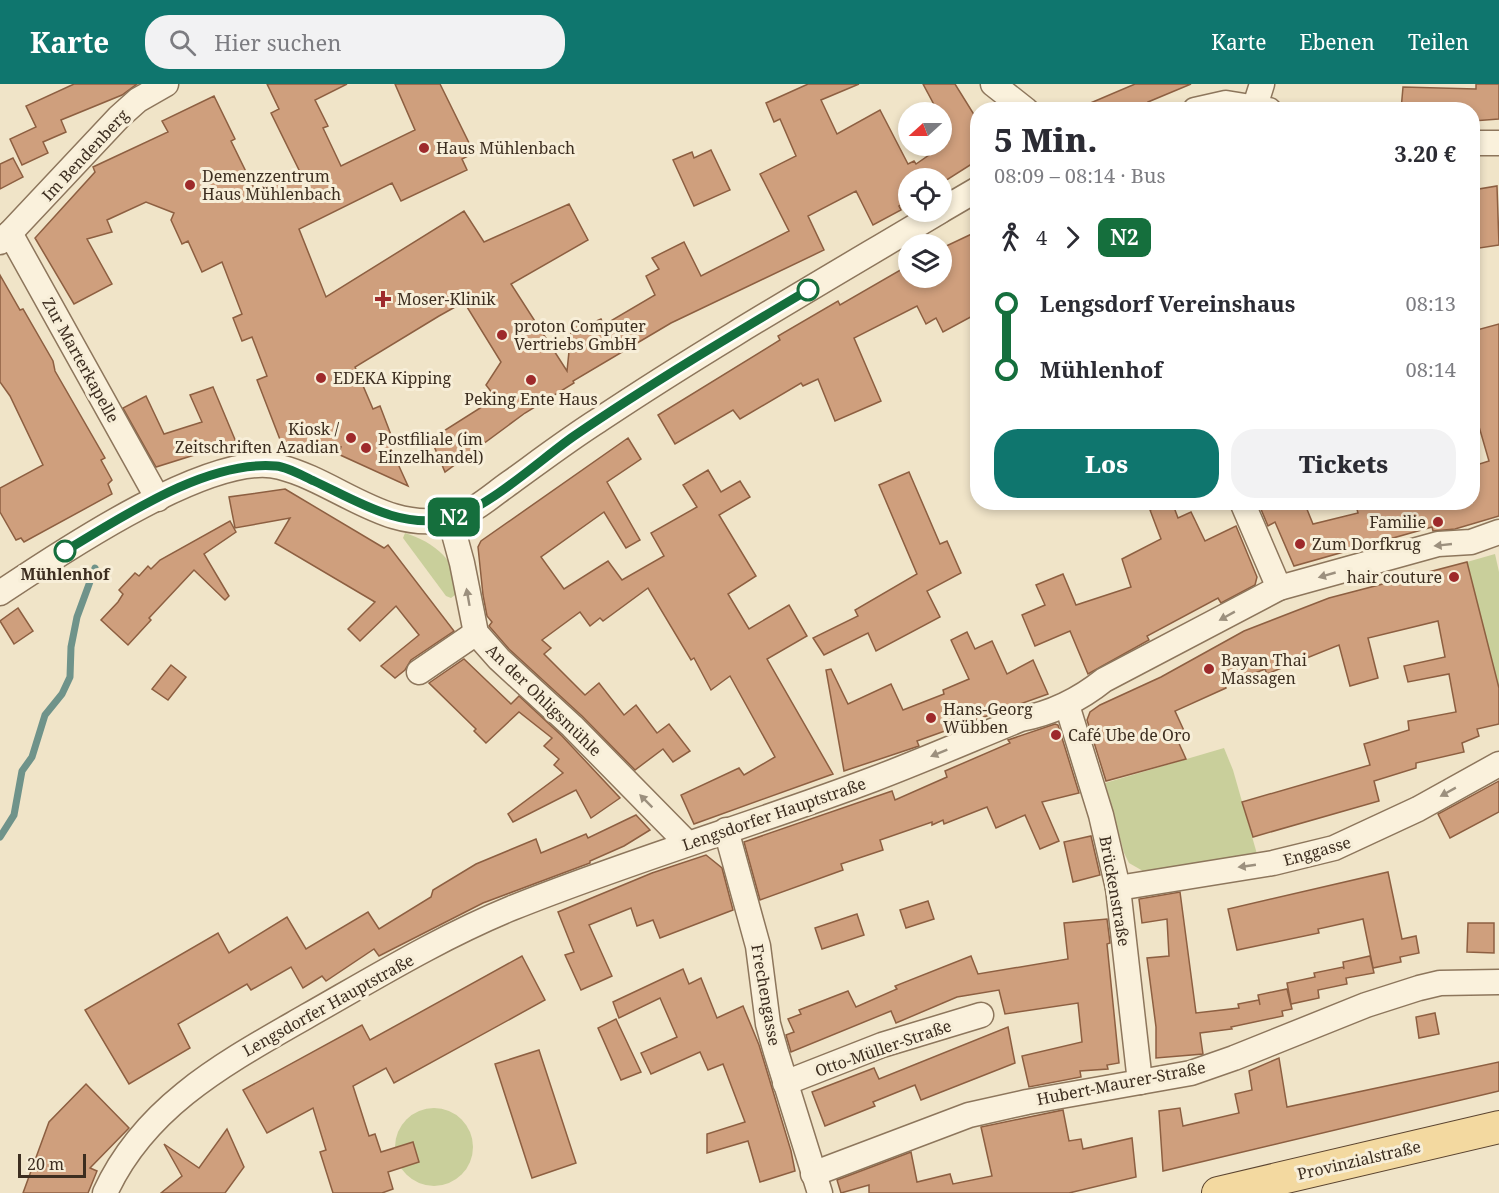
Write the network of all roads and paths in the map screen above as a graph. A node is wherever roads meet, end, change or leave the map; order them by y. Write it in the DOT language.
graph roads {
  1 [pos="166,84"];
  2 [pos="993,84"];
  3 [pos="1262,100"];
  4 [pos="1016,102"];
  5 [pos="1238,102"];
  6 [pos="1480,143"];
  7 [pos="1499,143"];
  8 [pos="970,194"];
  9 [pos="952,204"];
  10 [pos="923,222"];
  11 [pos="5,237"];
  12 [pos="158,499"];
  13 [pos="1245,510"];
  14 [pos="450,519"];
  15 [pos="1499,532"];
  16 [pos="1279,588"];
  17 [pos="0,593"];
  18 [pos="476,633"];
  19 [pos="419,672"];
  20 [pos="1067,705"];
  21 [pos="1499,764"];
  22 [pos="726,830"];
  23 [pos="687,843"];
  24 [pos="1118,888"];
  25 [pos="1499,982"];
  26 [pos="981,1015"];
  27 [pos="1140,1082"];
  28 [pos="785,1083"];
  29 [pos="1499,1127"];
  30 [pos="817,1183"];
  31 [pos="105,1193"];
  32 [pos="1218,1193"];
  1 -- 11 [label="street, Im Bendenberg"];
  2 -- 4 [label="street"];
  3 -- 5 [label="street"];
  6 -- 7 [label="street"];
  8 -- 9 [label="street"];
  10 -- 14 [label="street"];
  11 -- 12 [label="street, Zur Marterkapelle"];
  12 -- 14 [label="street"];
  12 -- 17 [label="street"];
  13 -- 16 [label="street"];
  18 -- 14 [label="street, An der Ohligsmühle, one-way"];
  15 -- 16 [label="street, Lengsdorfer Hauptstraße, one-way"];
  16 -- 20 [label="street, Lengsdorfer Hauptstraße, one-way"];
  18 -- 19 [label="street"];
  23 -- 18 [label="street, An der Ohligsmühle, one-way"];
  20 -- 22 [label="street, Lengsdorfer Hauptstraße, one-way"];
  20 -- 24 [label="street, Brückenstraße"];
  21 -- 24 [label="street, Enggasse, one-way"];
  22 -- 23 [label="street, Lengsdorfer Hauptstraße"];
  22 -- 28 [label="street, Frechengasse"];
  23 -- 31 [label="street, Lengsdorfer Hauptstraße"];
  24 -- 27 [label="street, Brückenstraße"];
  25 -- 27 [label="street, Hubert-Maurer-Straße"];
  26 -- 28 [label="street, Otto-Müller-Straße"];
  27 -- 30 [label="street, Hubert-Maurer-Straße"];
  28 -- 30 [label="street, Frechengasse"];
  29 -- 32 [label="main road, Provinzialstraße"];
}
